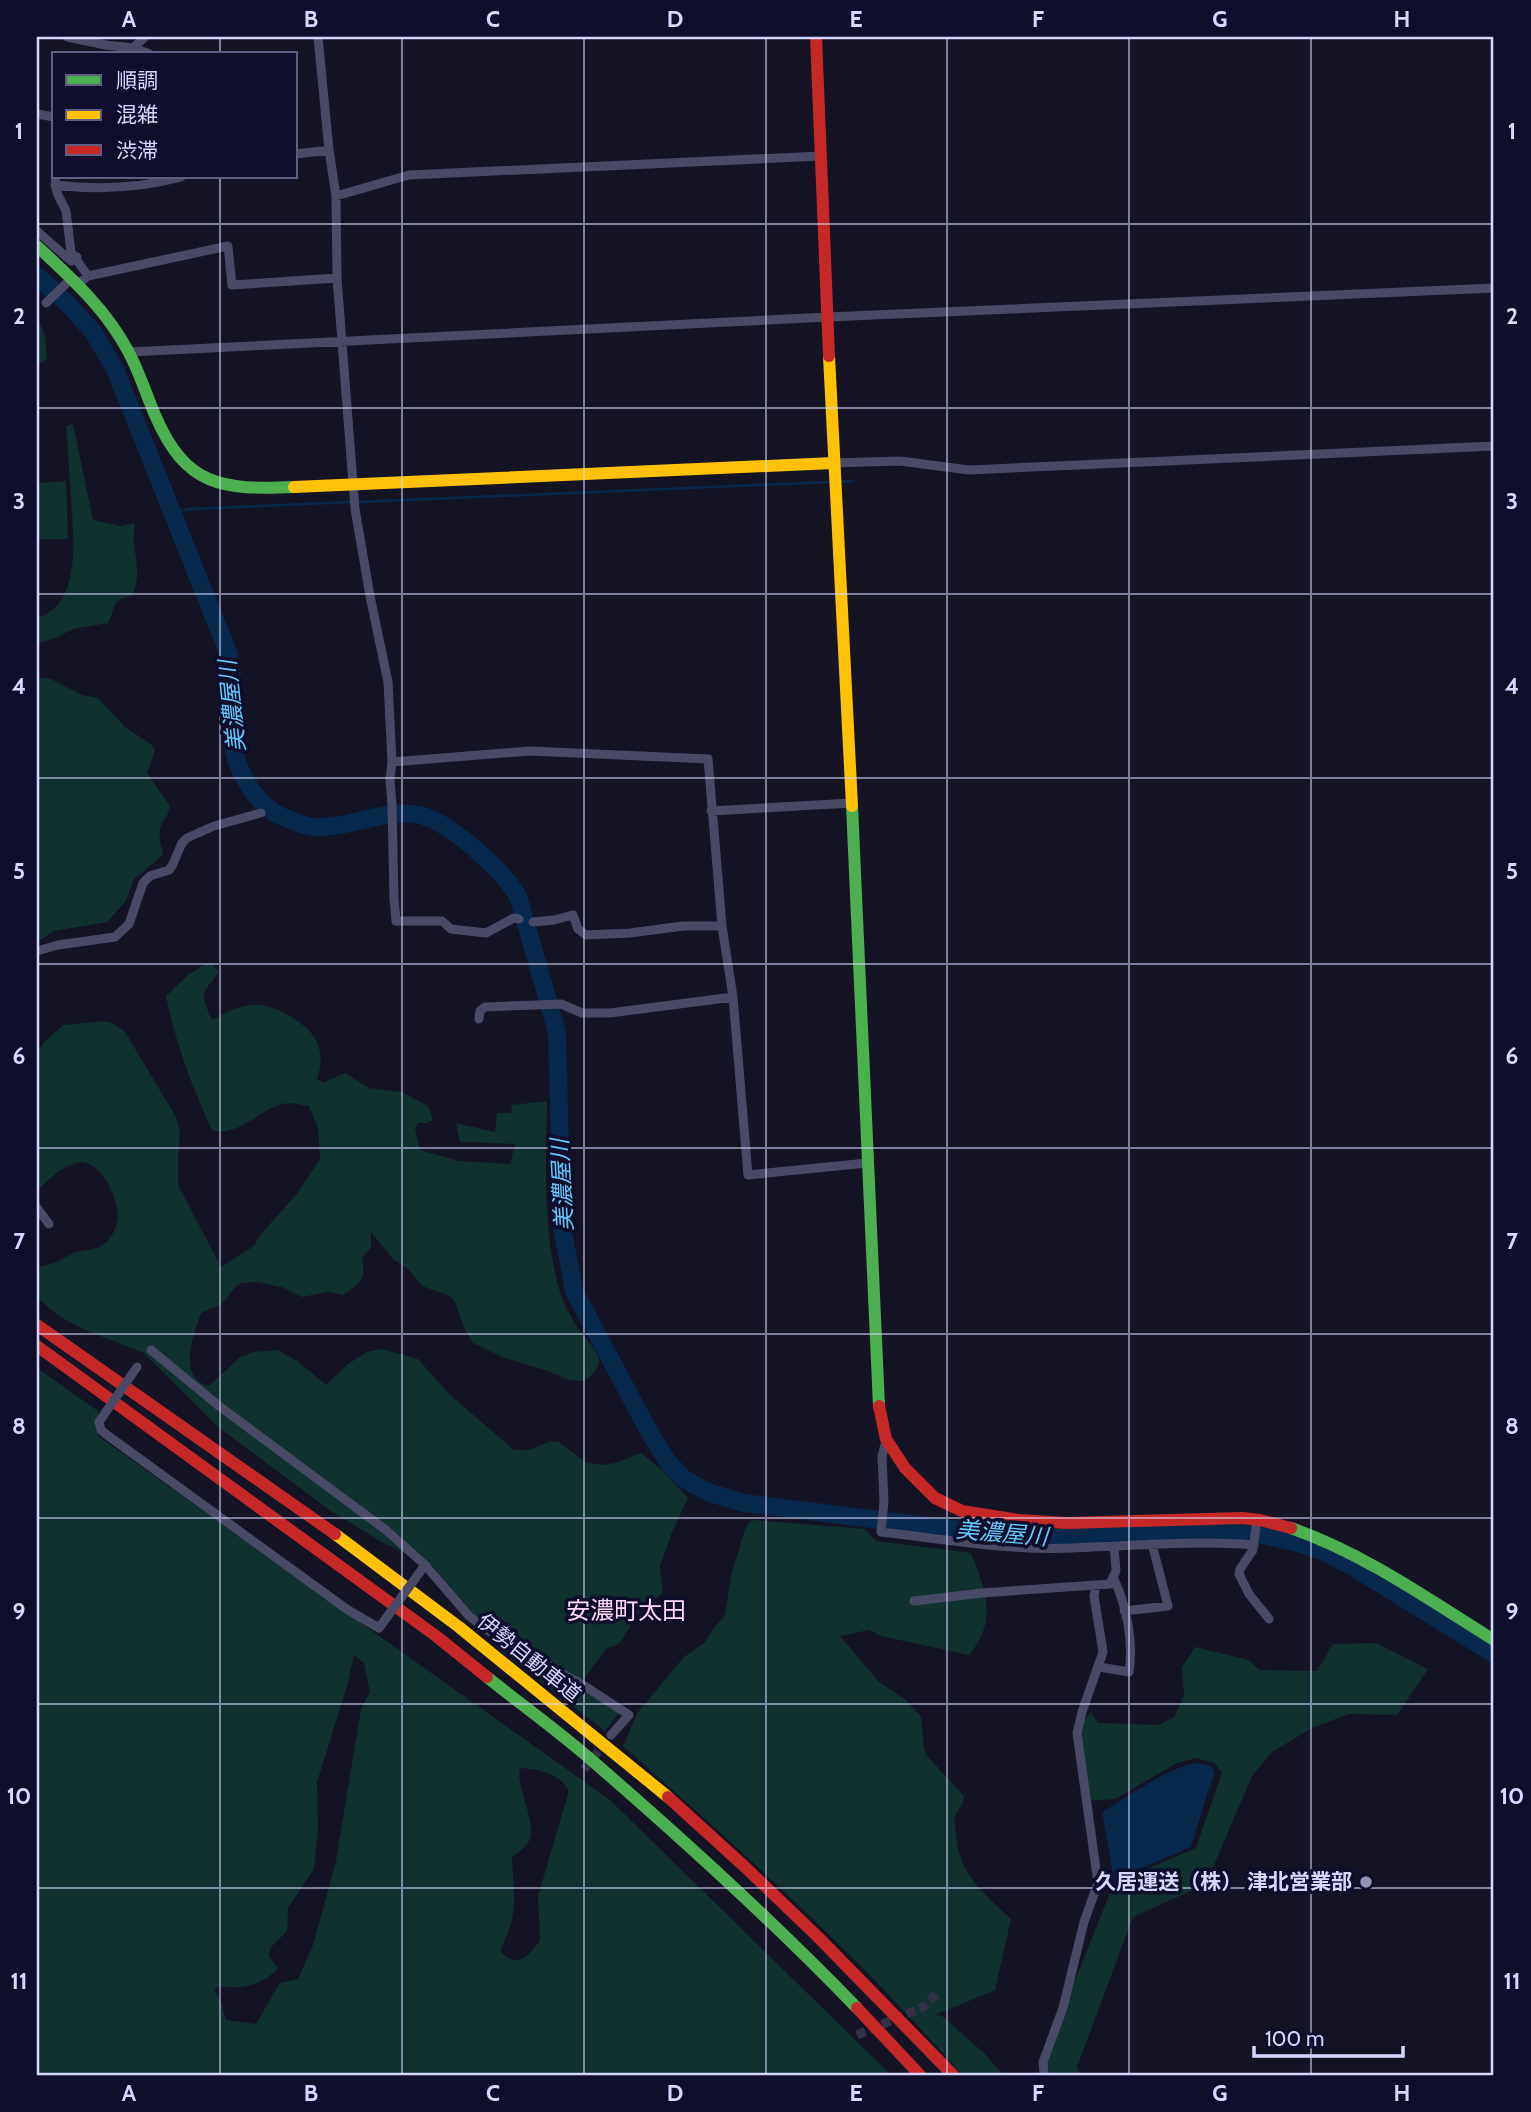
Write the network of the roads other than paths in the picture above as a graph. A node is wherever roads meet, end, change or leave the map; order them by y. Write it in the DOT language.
graph roads {
  1 [pos="67,37"];
  2 [pos="145,37"];
  3 [pos="318,37"];
  4 [pos="816,37"];
  5 [pos="133,48"];
  6 [pos="144,52"];
  7 [pos="329,150"];
  8 [pos="298,154"];
  9 [pos="821,156"];
  10 [pos="177,178"];
  11 [pos="56,181"];
  12 [pos="336,196"];
  13 [pos="37,231"];
  14 [pos="37,246"];
  15 [pos="76,257"];
  16 [pos="337,278"];
  17 [pos="76,280"];
  18 [pos="1494,288"];
  19 [pos="46,303"];
  20 [pos="828,317"];
  21 [pos="341,342"];
  22 [pos="129,352"];
  23 [pos="1494,446"];
  24 [pos="833,463"];
  25 [pos="354,482"];
  26 [pos="392,762"];
  27 [pos="852,803"];
  28 [pos="711,811"];
  29 [pos="261,813"];
  30 [pos="519,919"];
  31 [pos="533,922"];
  32 [pos="722,926"];
  33 [pos="37,951"];
  34 [pos="733,997"];
  35 [pos="479,1019"];
  36 [pos="867,1163"];
  37 [pos="37,1208"];
  38 [pos="50,1224"];
  39 [pos="37,1325"];
  40 [pos="37,1346"];
  41 [pos="151,1350"];
  42 [pos="137,1367"];
  43 [pos="886,1441"];
  44 [pos="1257,1522"];
  45 [pos="1254,1543"];
  46 [pos="1152,1544"];
  47 [pos="1114,1546"];
  48 [pos="425,1564"];
  49 [pos="1113,1577"];
  50 [pos="1096,1585"];
  51 [pos="914,1601"];
  52 [pos="1124,1611"];
  53 [pos="1269,1619"];
  54 [pos="1494,1640"];
  55 [pos="1099,1667"];
  56 [pos="611,1735"];
  57 [pos="920,2075"];
  58 [pos="953,2075"];
  59 [pos="1044,2075"];
  1 -- 5 [label="street"];
  2 -- 5 [label="street"];
  3 -- 7 [label="street"];
  4 -- 9 [label="main road"];
  5 -- 6 [label="street"];
  7 -- 8 [label="street"];
  7 -- 12 [label="street"];
  9 -- 12 [label="street"];
  9 -- 20 [label="main road"];
  10 -- 11 [label="street"];
  11 -- 15 [label="street"];
  12 -- 16 [label="street"];
  13 -- 15 [label="street"];
  14 -- 17 [label="main road"];
  15 -- 17 [label="street"];
  16 -- 17 [label="street"];
  16 -- 21 [label="street"];
  17 -- 19 [label="street"];
  17 -- 22 [label="main road"];
  18 -- 20 [label="street"];
  20 -- 21 [label="street"];
  20 -- 24 [label="main road"];
  21 -- 22 [label="street"];
  21 -- 25 [label="street"];
  22 -- 25 [label="main road"];
  23 -- 24 [label="street"];
  24 -- 25 [label="main road"];
  24 -- 27 [label="main road"];
  25 -- 26 [label="street"];
  26 -- 28 [label="street"];
  26 -- 30 [label="street"];
  27 -- 28 [label="street"];
  27 -- 36 [label="main road"];
  28 -- 32 [label="street"];
  29 -- 33 [label="street"];
  31 -- 32 [label="street"];
  32 -- 34 [label="street"];
  34 -- 35 [label="street"];
  34 -- 36 [label="street"];
  36 -- 43 [label="main road"];
  37 -- 38 [label="street"];
  39 -- 58 [label="main road, 伊勢自動車道"];
  40 -- 57 [label="main road, 伊勢自動車道"];
  41 -- 48 [label="street"];
  42 -- 48 [label="street, bridge"];
  43 -- 44 [label="main road"];
  43 -- 47 [label="street"];
  44 -- 45 [label="street"];
  44 -- 54 [label="main road"];
  45 -- 46 [label="street"];
  45 -- 53 [label="street"];
  46 -- 47 [label="street"];
  46 -- 52 [label="street"];
  47 -- 49 [label="street"];
  48 -- 56 [label="street"];
  49 -- 50 [label="street"];
  49 -- 52 [label="street"];
  50 -- 51 [label="street"];
  50 -- 55 [label="street"];
  52 -- 55 [label="street"];
  55 -- 59 [label="street"];
}
